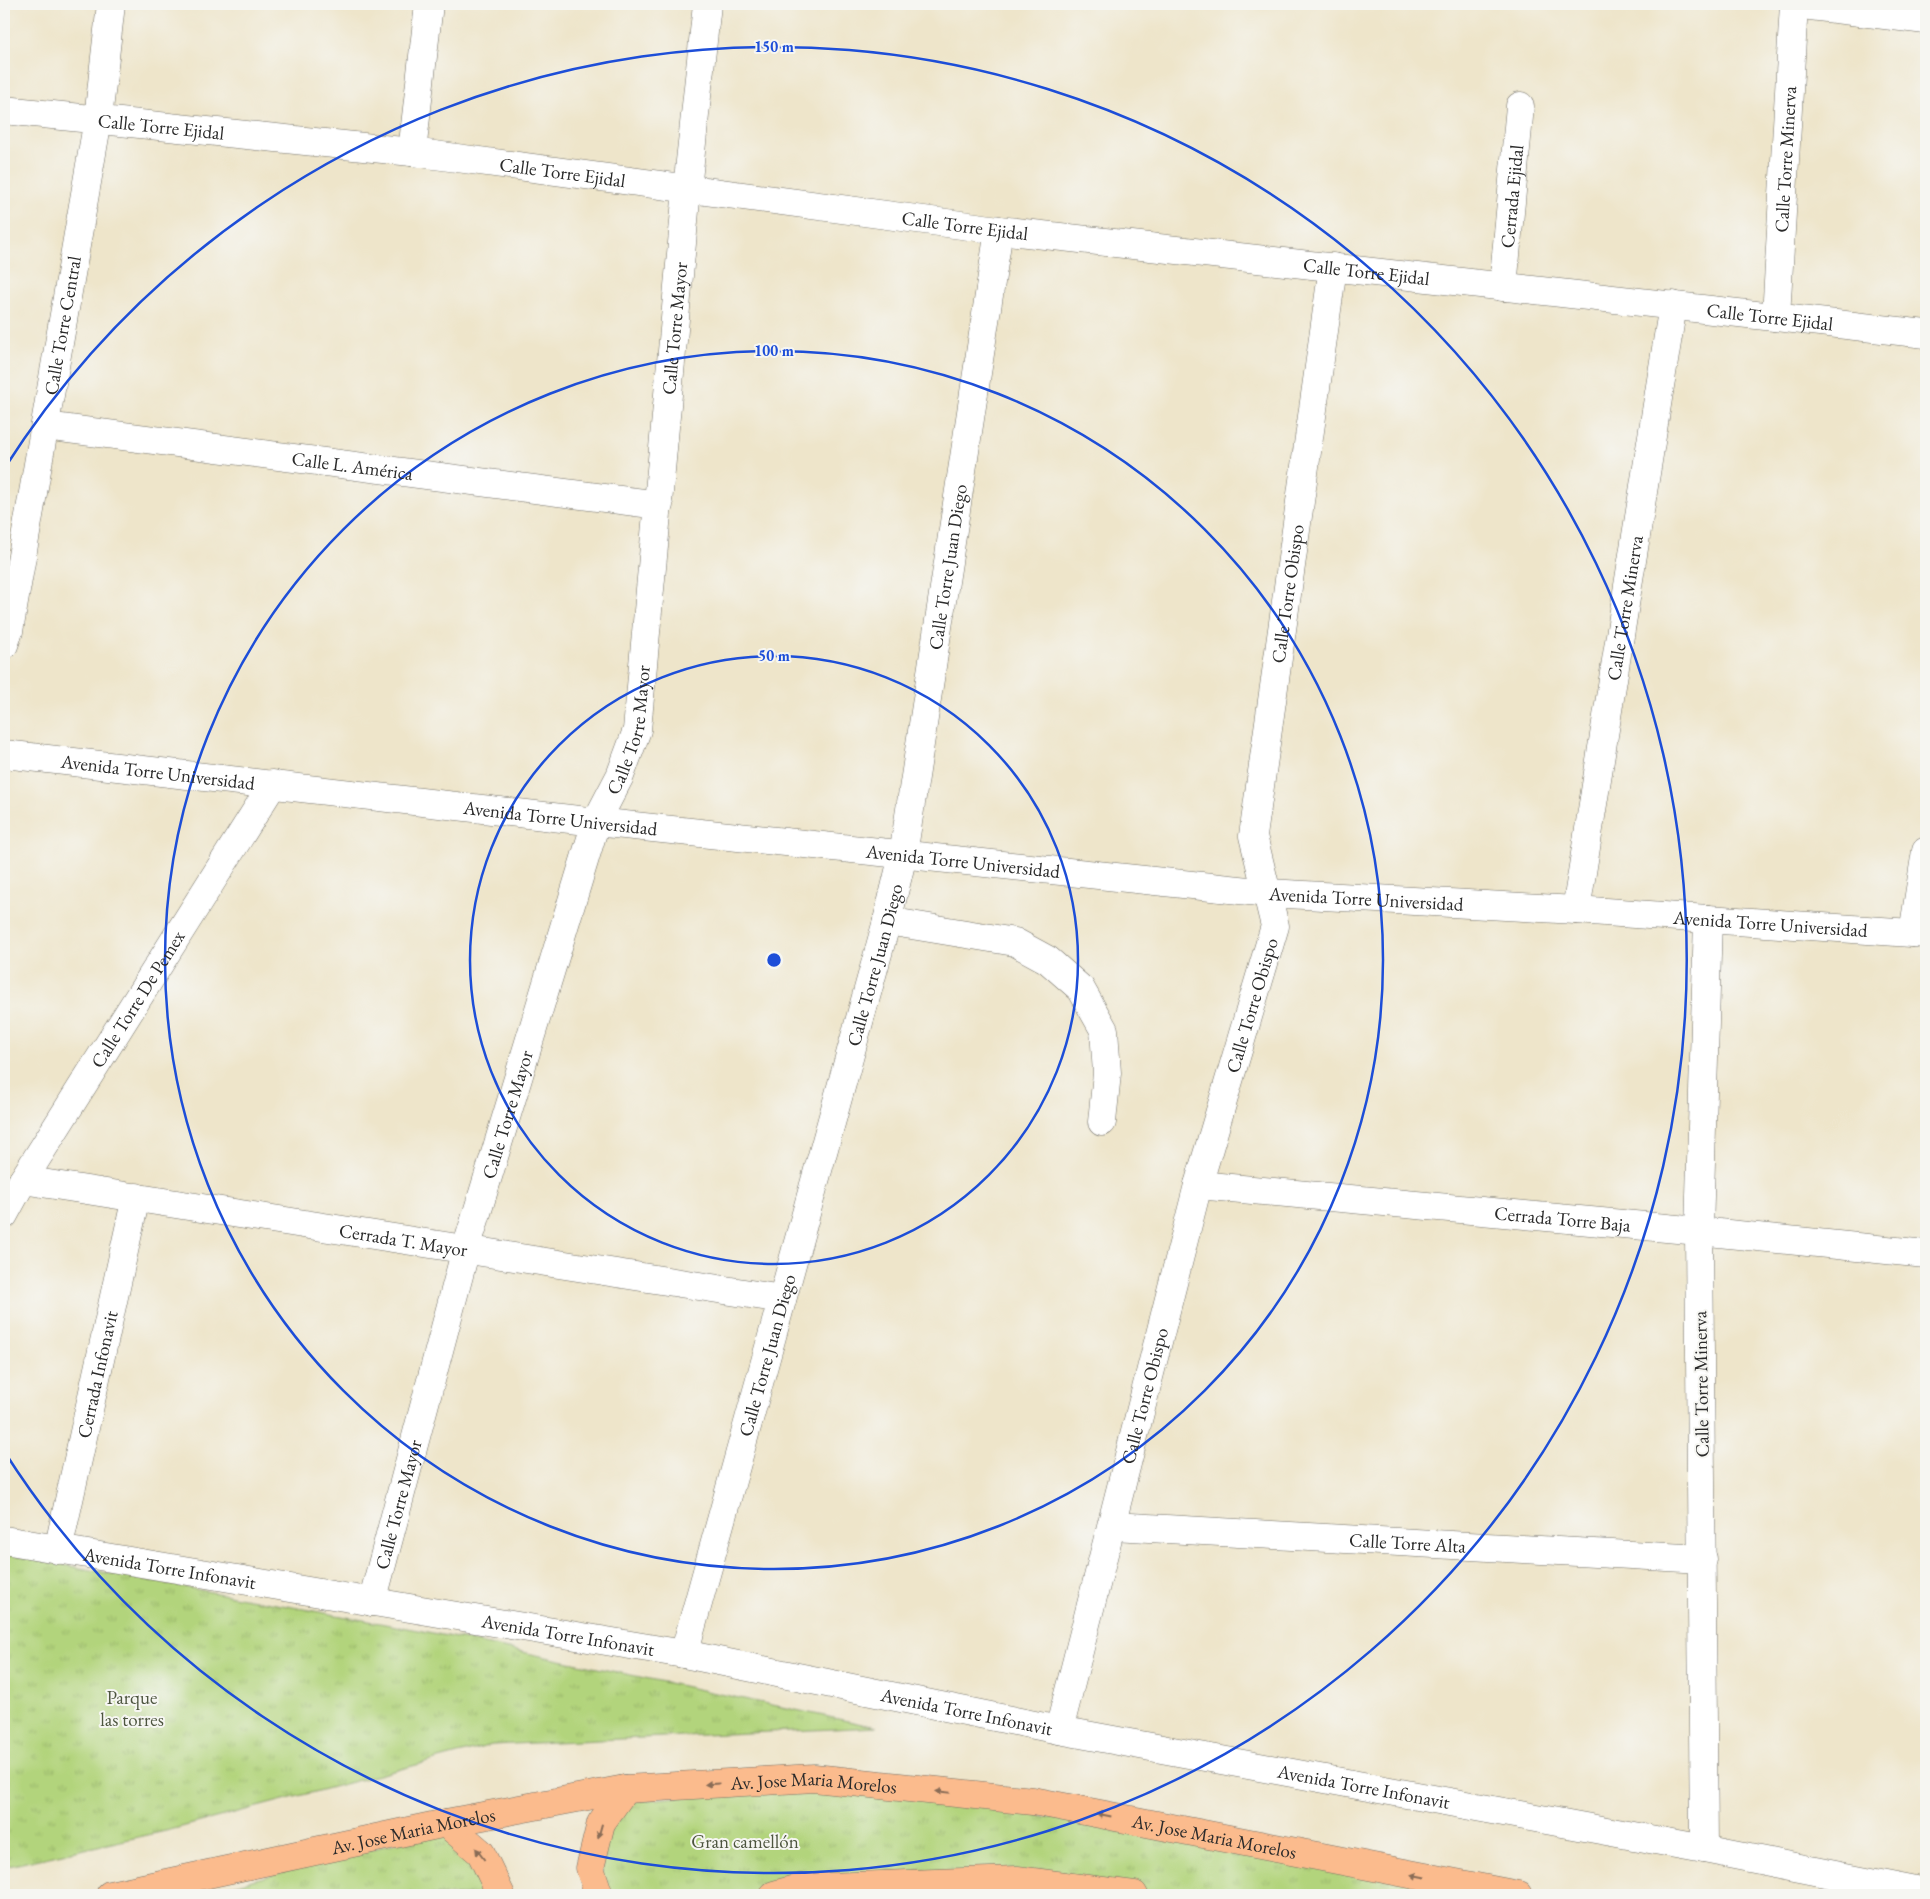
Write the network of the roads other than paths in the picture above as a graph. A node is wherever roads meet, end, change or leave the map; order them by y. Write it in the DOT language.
graph roads {
  1 [pos="112,4"];
  2 [pos="429,4"];
  3 [pos="707,4"];
  4 [pos="1794,4"];
  5 [pos="1926,20"];
  6 [pos="1520,106"];
  7 [pos="4,110"];
  8 [pos="98,119"];
  9 [pos="412,152"];
  10 [pos="687,189"];
  11 [pos="999,230"];
  12 [pos="1333,267"];
  13 [pos="1503,287"];
  14 [pos="1672,305"];
  15 [pos="1776,317"];
  16 [pos="1926,334"];
  17 [pos="45,426"];
  18 [pos="659,505"];
  19 [pos="4,645"];
  20 [pos="4,754"];
  21 [pos="273,784"];
  22 [pos="596,822"];
  23 [pos="1926,851"];
  24 [pos="903,855"];
  25 [pos="1268,893"];
  26 [pos="1576,910"];
  27 [pos="1708,919"];
  28 [pos="887,921"];
  29 [pos="1919,933"];
  30 [pos="1102,1122"];
  31 [pos="23,1180"];
  32 [pos="1198,1186"];
  33 [pos="136,1197"];
  34 [pos="4,1215"];
  35 [pos="1699,1231"];
  36 [pos="466,1249"];
  37 [pos="1926,1254"];
  38 [pos="782,1299"];
  39 [pos="1113,1526"];
  40 [pos="4,1540"];
  41 [pos="58,1550"];
  42 [pos="1703,1559"];
  43 [pos="372,1602"];
  44 [pos="684,1654"];
  45 [pos="1059,1730"];
  46 [pos="625,1789"];
  47 [pos="446,1823"];
  48 [pos="1704,1849"];
  49 [pos="1926,1892"];
  50 [pos="110,1895"];
  51 [pos="501,1895"];
  52 [pos="599,1895"];
  53 [pos="774,1895"];
  54 [pos="1134,1895"];
  55 [pos="1518,1895"];
  1 -- 8 [label="street, Calle Torre Central"];
  2 -- 9 [label="street"];
  3 -- 10 [label="street, Calle Torre Mayor"];
  4 -- 5 [label="street"];
  4 -- 15 [label="street, Calle Torre Minerva"];
  6 -- 13 [label="street, Cerrada Ejidal"];
  7 -- 8 [label="street, Calle Torre Ejidal"];
  8 -- 9 [label="street, Calle Torre Ejidal"];
  8 -- 17 [label="street, Calle Torre Central"];
  9 -- 10 [label="street, Calle Torre Ejidal"];
  10 -- 11 [label="street, Calle Torre Ejidal"];
  10 -- 18 [label="street, Calle Torre Mayor"];
  11 -- 12 [label="street, Calle Torre Ejidal"];
  11 -- 24 [label="street, Calle Torre Juan Diego"];
  12 -- 13 [label="street, Calle Torre Ejidal"];
  12 -- 25 [label="street, Calle Torre Obispo"];
  13 -- 14 [label="street, Calle Torre Ejidal"];
  14 -- 15 [label="street, Calle Torre Ejidal"];
  14 -- 26 [label="street, Calle Torre Minerva"];
  15 -- 16 [label="street, Calle Torre Ejidal"];
  17 -- 18 [label="street, Calle L. América"];
  17 -- 19 [label="street, Calle Torre Central"];
  18 -- 22 [label="street, Calle Torre Mayor"];
  20 -- 21 [label="street, Avenida Torre Universidad"];
  21 -- 22 [label="street, Avenida Torre Universidad"];
  21 -- 31 [label="street, Calle Torre De Pemex"];
  22 -- 24 [label="street, Avenida Torre Universidad"];
  22 -- 36 [label="street, Calle Torre Mayor"];
  23 -- 29 [label="street"];
  24 -- 25 [label="street, Avenida Torre Universidad"];
  24 -- 28 [label="street, Calle Torre Juan Diego"];
  25 -- 26 [label="street, Avenida Torre Universidad"];
  25 -- 32 [label="street, Calle Torre Obispo"];
  26 -- 27 [label="street, Avenida Torre Universidad"];
  27 -- 29 [label="street, Avenida Torre Universidad"];
  27 -- 35 [label="street, Calle Torre Minerva"];
  28 -- 30 [label="street"];
  28 -- 38 [label="street, Calle Torre Juan Diego"];
  31 -- 33 [label="street, Cerrada T. Mayor"];
  31 -- 34 [label="street, Calle Torre De Pemex"];
  32 -- 35 [label="street, Cerrada Torre Baja"];
  32 -- 39 [label="street, Calle Torre Obispo"];
  33 -- 36 [label="street, Cerrada T. Mayor"];
  33 -- 41 [label="street, Cerrada Infonavit"];
  35 -- 37 [label="street, Cerrada Torre Baja"];
  35 -- 42 [label="street, Calle Torre Minerva"];
  36 -- 38 [label="street, Cerrada T. Mayor"];
  36 -- 43 [label="street, Calle Torre Mayor"];
  38 -- 44 [label="street, Calle Torre Juan Diego"];
  39 -- 42 [label="street, Calle Torre Alta"];
  39 -- 45 [label="street, Calle Torre Obispo"];
  40 -- 41 [label="street, Avenida Torre Infonavit"];
  41 -- 43 [label="street, Avenida Torre Infonavit"];
  42 -- 48 [label="street, Calle Torre Minerva"];
  43 -- 44 [label="street, Avenida Torre Infonavit"];
  44 -- 45 [label="street, Avenida Torre Infonavit"];
  45 -- 48 [label="street, Avenida Torre Infonavit"];
  46 -- 47 [label="main road, Av. Jose Maria Morelos"];
  46 -- 52 [label="main road, one-way"];
  55 -- 46 [label="main road, Av. Jose Maria Morelos, one-way"];
  47 -- 50 [label="main road, Av. Jose Maria Morelos"];
  51 -- 47 [label="main road, one-way"];
  48 -- 49 [label="street, Avenida Torre Infonavit"];
  53 -- 54 [label="main road"];
}
